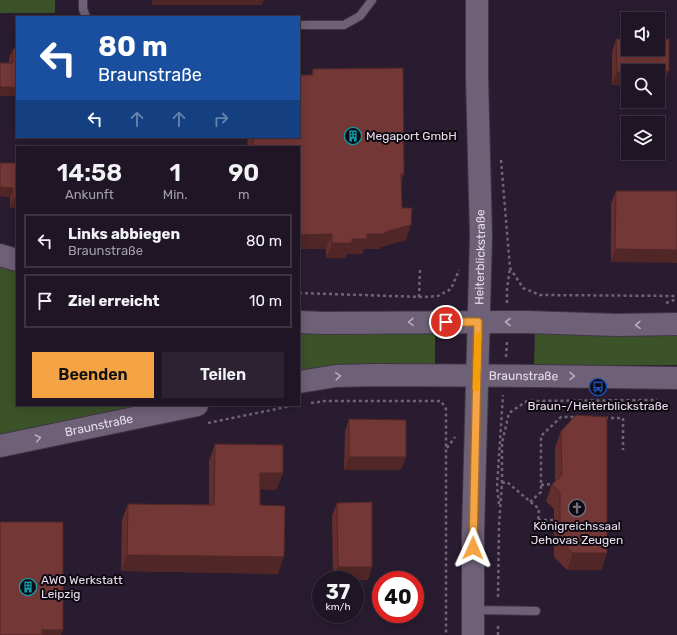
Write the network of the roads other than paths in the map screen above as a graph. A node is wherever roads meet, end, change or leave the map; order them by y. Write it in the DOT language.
graph roads {
  1 [pos="83,0"];
  2 [pos="372,0"];
  3 [pos="477,0"];
  4 [pos="86,16"];
  5 [pos="300,26"];
  6 [pos="0,255"];
  7 [pos="16,260"];
  8 [pos="300,322"];
  9 [pos="478,322"];
  10 [pos="677,324"];
  11 [pos="477,376"];
  12 [pos="677,378"];
  13 [pos="300,382"];
  14 [pos="192,406"];
  15 [pos="0,446"];
  16 [pos="472,610"];
  17 [pos="536,611"];
  18 [pos="472,635"];
  1 -- 4 [label="lane"];
  2 -- 5 [label="lane"];
  3 -- 9 [label="main road, Heiterblickstraße"];
  6 -- 7 [label="main road"];
  9 -- 8 [label="main road, one-way"];
  10 -- 9 [label="main road, one-way"];
  9 -- 11 [label="main road, Heiterblickstraße"];
  11 -- 12 [label="main road, Braunstraße, one-way"];
  13 -- 11 [label="main road, Braunstraße, one-way"];
  11 -- 16 [label="main road, Heiterblickstraße"];
  15 -- 14 [label="main road, Braunstraße, one-way"];
  16 -- 17 [label="lane"];
  16 -- 18 [label="main road, Heiterblickstraße"];
}
